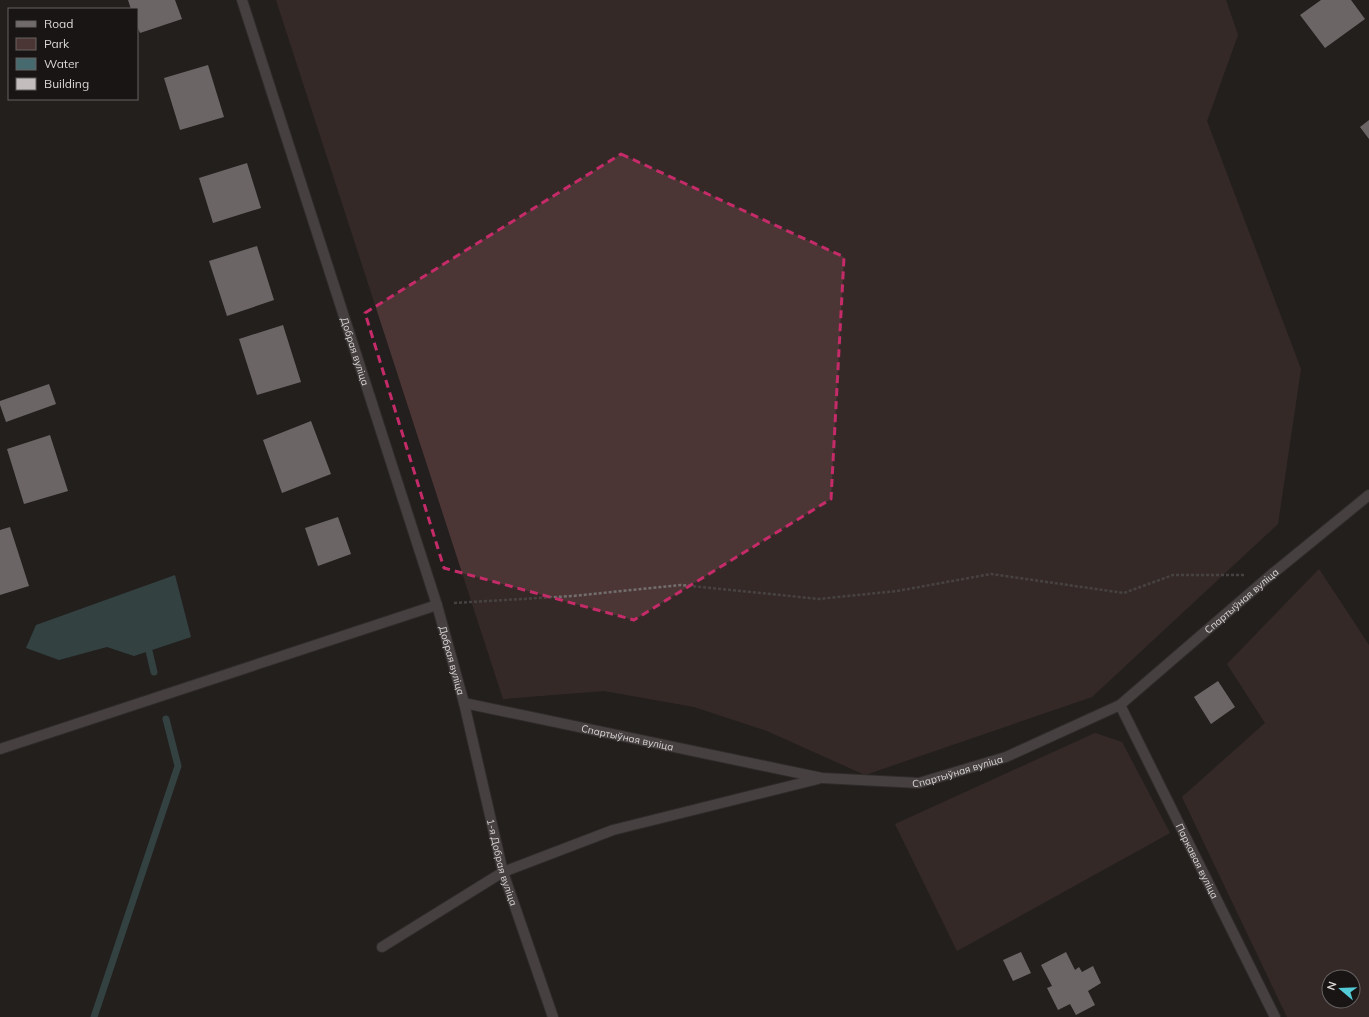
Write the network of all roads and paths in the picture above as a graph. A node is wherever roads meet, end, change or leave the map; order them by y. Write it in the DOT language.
graph roads {
  1 [pos="242,0"];
  2 [pos="1369,494"];
  3 [pos="1272,574"];
  4 [pos="437,605"];
  5 [pos="464,703"];
  6 [pos="1120,705"];
  7 [pos="0,749"];
  8 [pos="822,778"];
  9 [pos="503,872"];
  10 [pos="382,947"];
  11 [pos="553,1017"];
  12 [pos="1275,1017"];
  1 -- 4 [label="street, Добрая вуліца"];
  2 -- 3 [label="street, Спартыўная вуліца"];
  3 -- 4 [label="path"];
  3 -- 6 [label="street, Спартыўная вуліца"];
  4 -- 5 [label="street, Добрая вуліца"];
  4 -- 7 [label="street"];
  5 -- 8 [label="street, Спартыўная вуліца"];
  5 -- 9 [label="street, 1-я Добрая вуліца"];
  6 -- 8 [label="street, Спартыўная вуліца"];
  6 -- 12 [label="street, Паркавая вуліца"];
  8 -- 9 [label="street"];
  9 -- 10 [label="street"];
  9 -- 11 [label="street, 1-я Добрая вуліца"];
}
